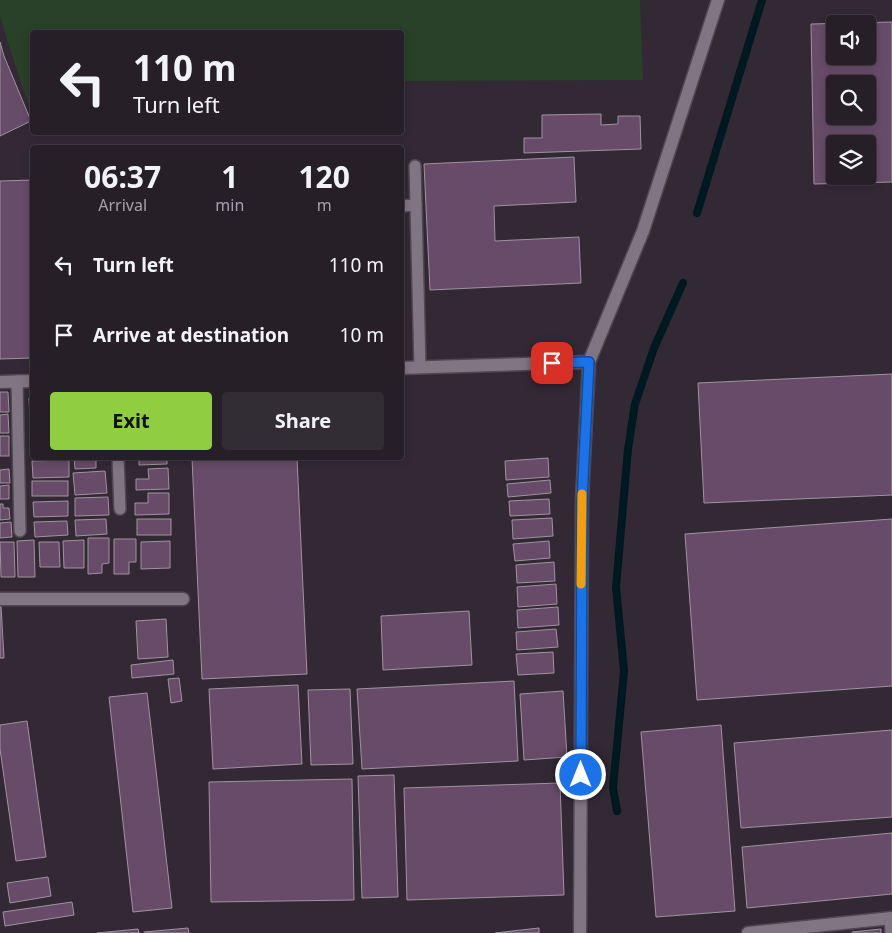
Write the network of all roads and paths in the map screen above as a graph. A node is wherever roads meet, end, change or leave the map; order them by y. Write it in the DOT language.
graph roads {
  1 [pos="718,0"];
  2 [pos="415,166"];
  3 [pos="416,205"];
  4 [pos="404,206"];
  5 [pos="589,362"];
  6 [pos="420,367"];
  7 [pos="404,368"];
  8 [pos="17,381"];
  9 [pos="30,381"];
  10 [pos="0,382"];
  11 [pos="118,460"];
  12 [pos="120,509"];
  13 [pos="20,532"];
  14 [pos="0,599"];
  15 [pos="183,599"];
  16 [pos="891,918"];
  17 [pos="807,930"];
  18 [pos="580,933"];
  19 [pos="748,933"];
  20 [pos="891,933"];
  1 -- 5 [label="street"];
  2 -- 3 [label="lane"];
  3 -- 4 [label="lane"];
  3 -- 6 [label="lane"];
  5 -- 6 [label="street"];
  5 -- 18 [label="street"];
  6 -- 7 [label="street"];
  8 -- 9 [label="street"];
  8 -- 10 [label="street"];
  8 -- 13 [label="lane"];
  11 -- 12 [label="lane"];
  14 -- 15 [label="street"];
  16 -- 17 [label="street"];
  16 -- 20 [label="lane"];
  17 -- 19 [label="street"];
}
